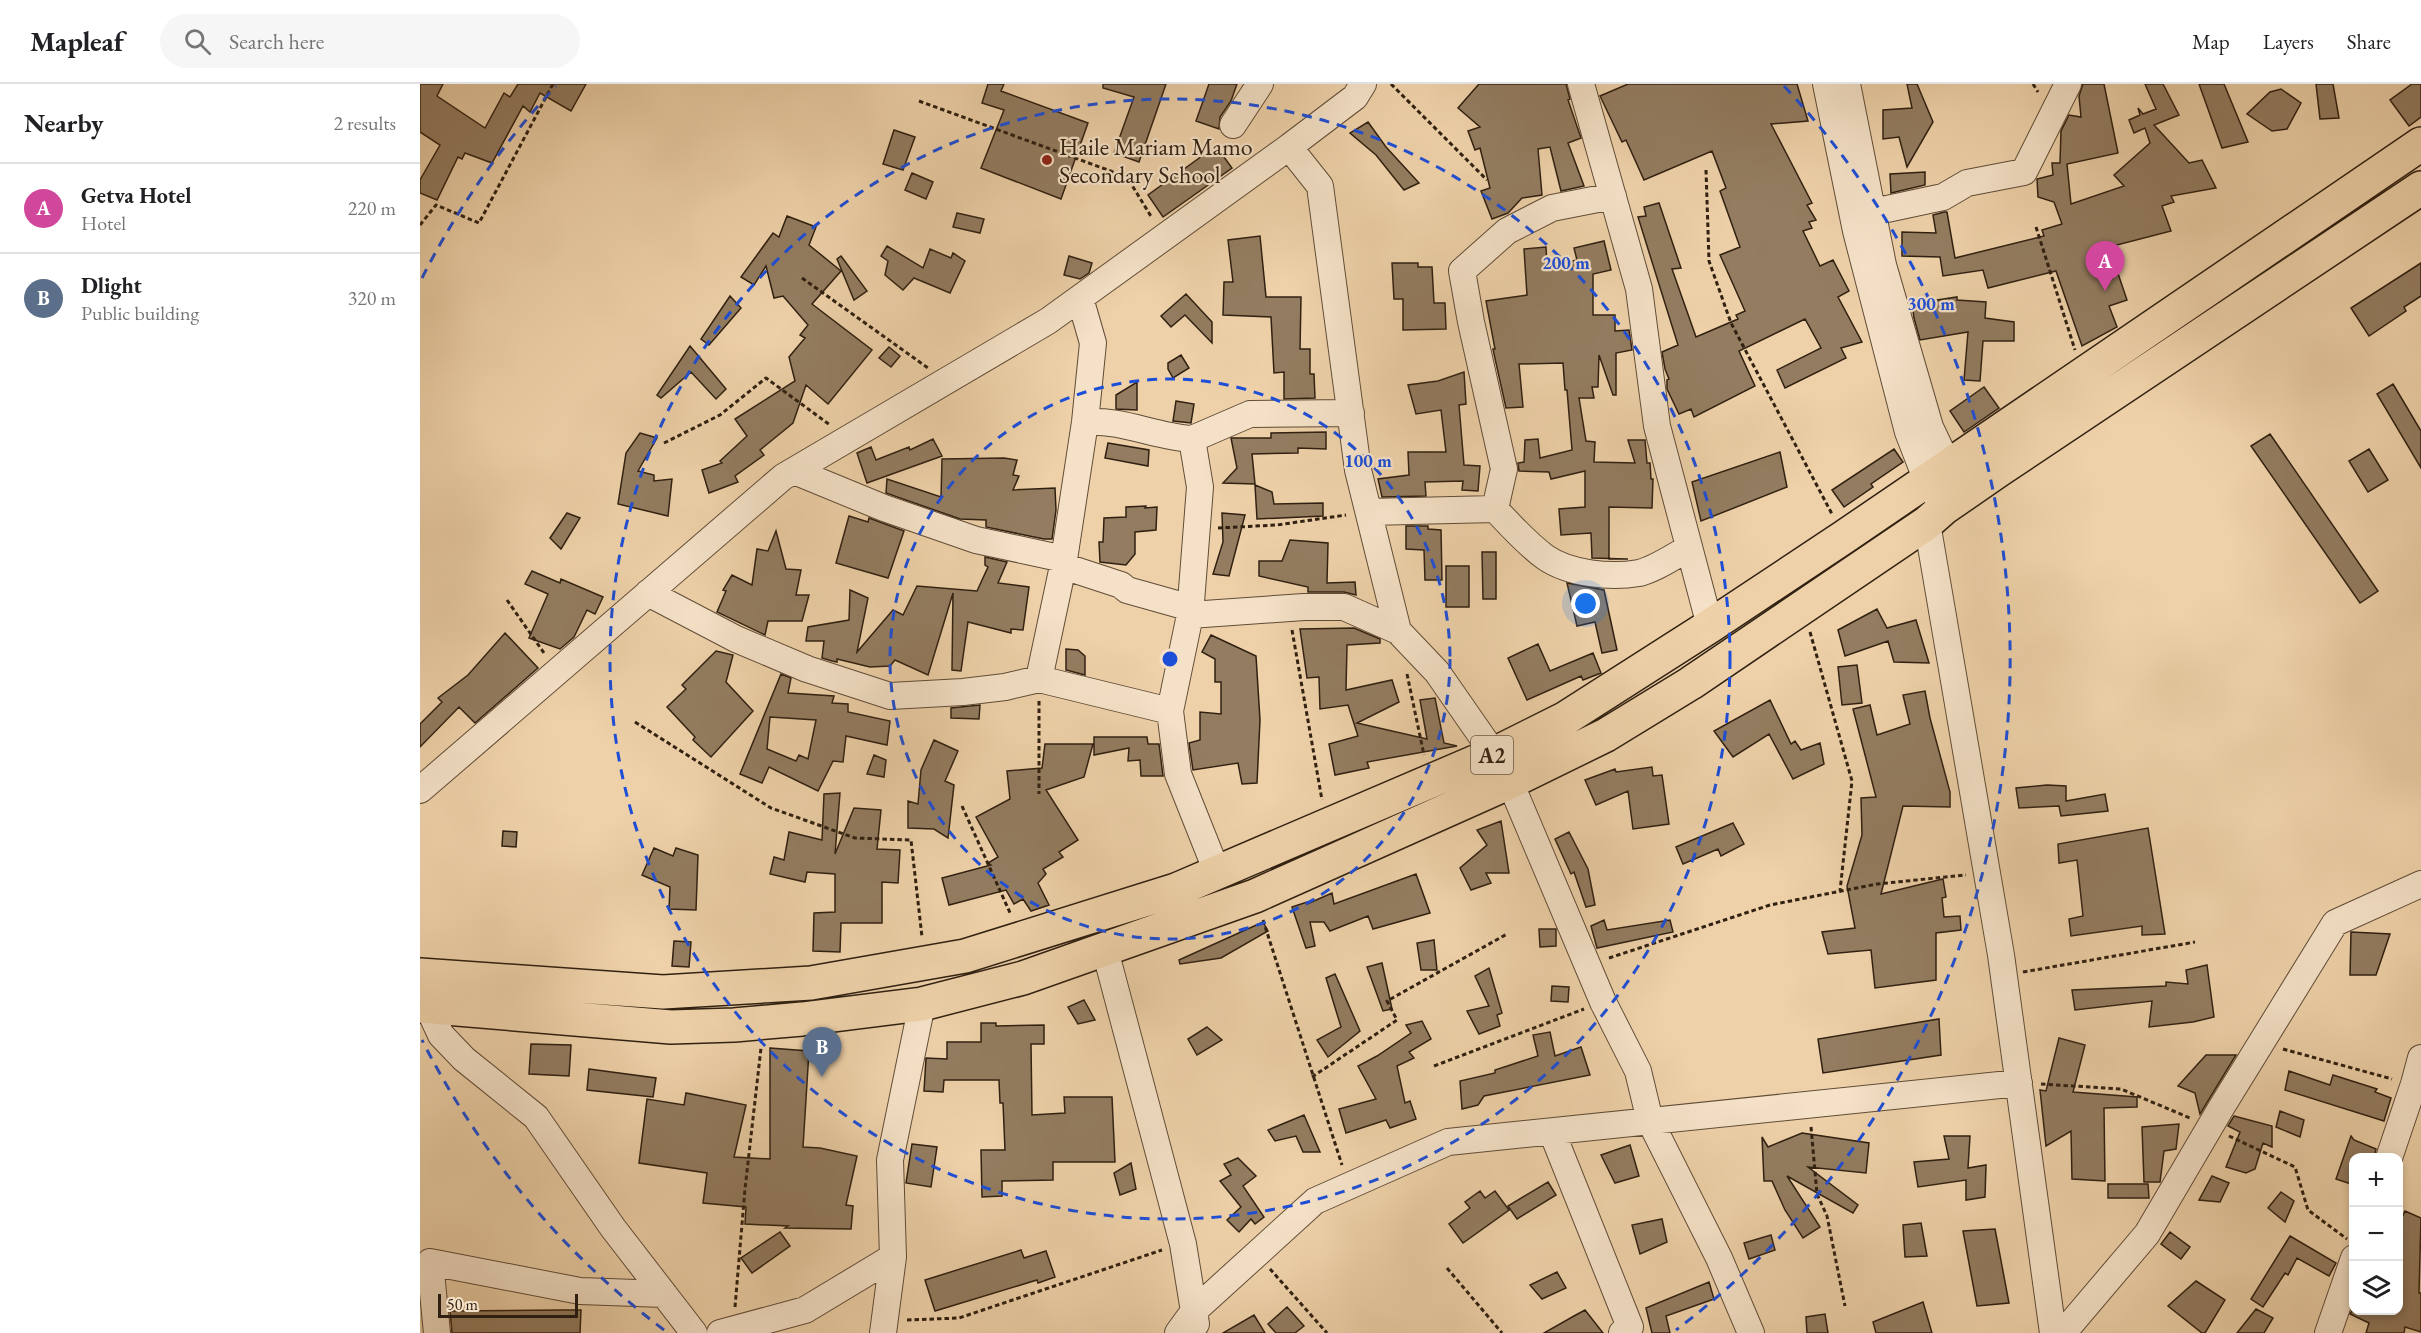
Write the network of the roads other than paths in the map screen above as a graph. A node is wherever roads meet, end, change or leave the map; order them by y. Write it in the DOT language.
graph roads {
  1 [pos="1260,84"];
  2 [pos="1363,84"];
  3 [pos="1581,84"];
  4 [pos="1826,84"];
  5 [pos="1847,84"];
  6 [pos="2068,84"];
  7 [pos="1233,126"];
  8 [pos="2421,144"];
  9 [pos="1289,147"];
  10 [pos="2421,188"];
  11 [pos="1613,196"];
  12 [pos="1873,212"];
  13 [pos="1080,298"];
  14 [pos="1351,413"];
  15 [pos="1085,422"];
  16 [pos="1192,439"];
  17 [pos="794,471"];
  18 [pos="1937,473"];
  19 [pos="1496,509"];
  20 [pos="1945,509"];
  21 [pos="1369,512"];
  22 [pos="1689,548"];
  23 [pos="1064,563"];
  24 [pos="648,593"];
  25 [pos="1190,611"];
  26 [pos="1710,627"];
  27 [pos="1398,631"];
  28 [pos="1039,678"];
  29 [pos="1170,711"];
  30 [pos="1494,754"];
  31 [pos="1510,782"];
  32 [pos="420,790"];
  33 [pos="1217,872"];
  34 [pos="2421,884"];
  35 [pos="1105,950"];
  36 [pos="425,991"];
  37 [pos="922,1004"];
  38 [pos="2421,1058"];
  39 [pos="2019,1083"];
  40 [pos="1650,1121"];
  41 [pos="1552,1132"];
  42 [pos="2391,1153"];
  43 [pos="893,1257"];
  44 [pos="2353,1261"];
  45 [pos="664,1294"];
  46 [pos="1195,1322"];
  47 [pos="883,1327"];
  48 [pos="727,1331"];
  49 [pos="437,1333"];
  50 [pos="694,1333"];
  51 [pos="1178,1333"];
  52 [pos="1622,1333"];
  53 [pos="1751,1333"];
  54 [pos="2053,1333"];
  55 [pos="2063,1333"];
  56 [pos="2328,1333"];
  1 -- 7 [label="street"];
  2 -- 9 [label="street"];
  3 -- 11 [label="street"];
  4 -- 18 [label="street"];
  5 -- 12 [label="street"];
  6 -- 12 [label="street"];
  8 -- 18 [label="highway, A2"];
  9 -- 13 [label="street"];
  9 -- 14 [label="street"];
  10 -- 20 [label="highway, A2"];
  11 -- 19 [label="street"];
  11 -- 22 [label="street"];
  12 -- 18 [label="street"];
  13 -- 15 [label="street"];
  13 -- 17 [label="street"];
  14 -- 16 [label="street"];
  14 -- 21 [label="street"];
  15 -- 16 [label="street"];
  15 -- 23 [label="street"];
  16 -- 25 [label="street"];
  17 -- 23 [label="street"];
  17 -- 24 [label="street"];
  18 -- 20 [label="street"];
  18 -- 26 [label="highway, A2"];
  19 -- 21 [label="street"];
  19 -- 22 [label="street"];
  20 -- 31 [label="highway, A2"];
  20 -- 39 [label="street"];
  21 -- 27 [label="street"];
  22 -- 26 [label="street"];
  23 -- 25 [label="street"];
  23 -- 28 [label="street"];
  24 -- 28 [label="street"];
  24 -- 32 [label="street"];
  25 -- 27 [label="street"];
  25 -- 29 [label="street"];
  26 -- 30 [label="highway, A2"];
  27 -- 30 [label="street"];
  28 -- 29 [label="street"];
  29 -- 33 [label="street"];
  30 -- 33 [label="highway, A2"];
  31 -- 35 [label="highway, A2"];
  31 -- 40 [label="street"];
  33 -- 36 [label="highway, A2"];
  34 -- 55 [label="street"];
  35 -- 37 [label="highway, A2"];
  35 -- 46 [label="street"];
  36 -- 37 [label="highway, A2"];
  36 -- 45 [label="street"];
  37 -- 43 [label="street"];
  38 -- 42 [label="street"];
  39 -- 40 [label="street"];
  39 -- 54 [label="street"];
  40 -- 41 [label="street"];
  40 -- 53 [label="street"];
  41 -- 46 [label="street"];
  41 -- 52 [label="street"];
  43 -- 47 [label="street"];
  43 -- 48 [label="street"];
  44 -- 56 [label="street"];
  45 -- 49 [label="street"];
  45 -- 50 [label="street"];
  46 -- 51 [label="street"];
}
